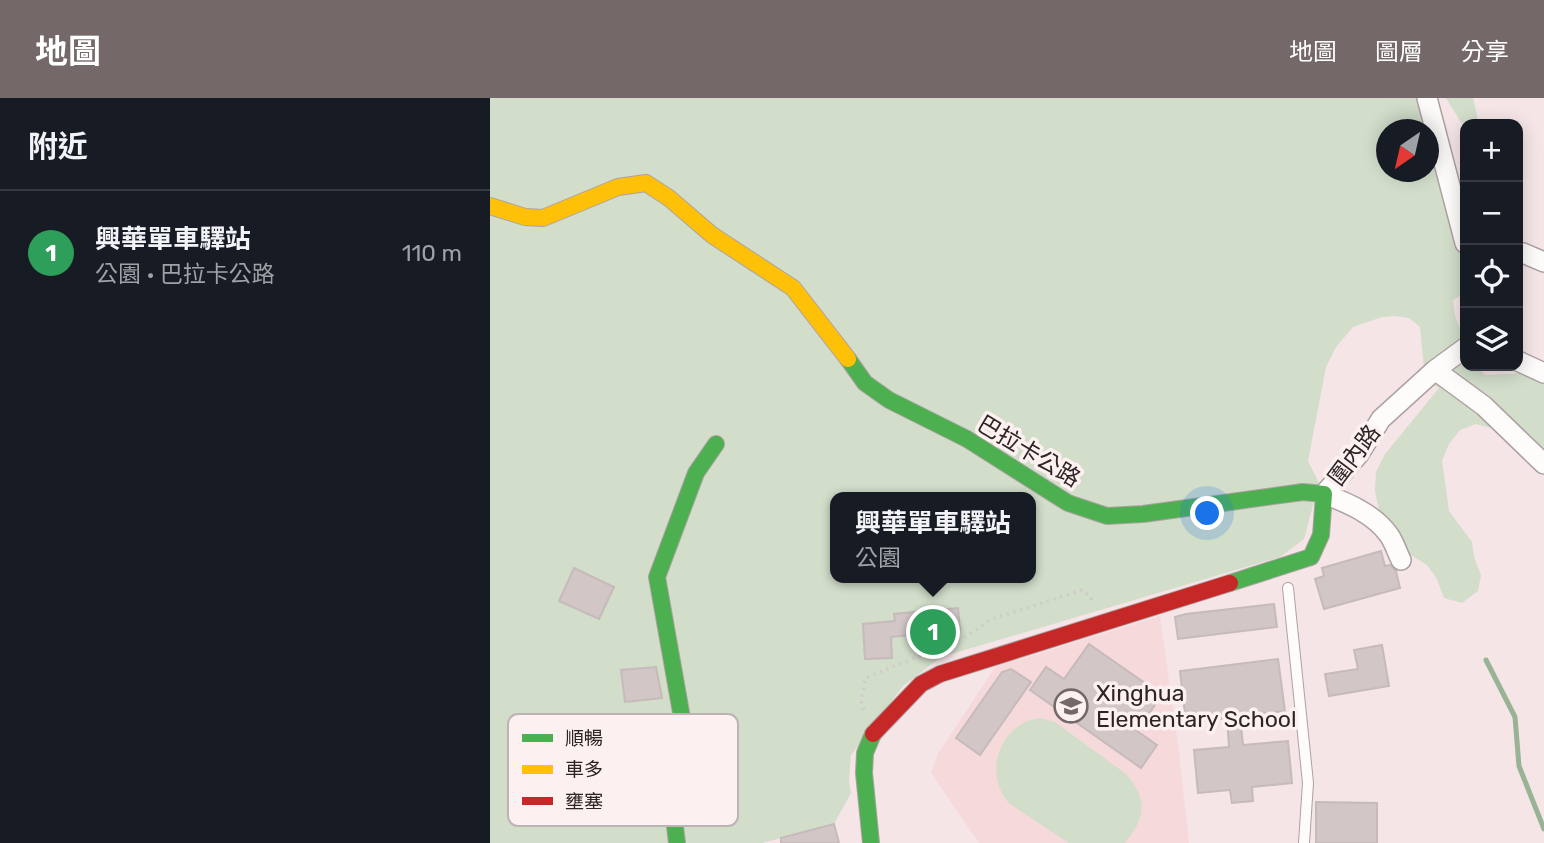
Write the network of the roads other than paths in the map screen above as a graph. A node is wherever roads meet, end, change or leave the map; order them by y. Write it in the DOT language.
graph roads {
  1 [pos="1427,98"];
  2 [pos="490,206"];
  3 [pos="1460,224"];
  4 [pos="1523,253"];
  5 [pos="1544,262"];
  6 [pos="1460,352"];
  7 [pos="1523,362"];
  8 [pos="1435,370"];
  9 [pos="1544,373"];
  10 [pos="716,444"];
  11 [pos="1544,464"];
  12 [pos="1324,494"];
  13 [pos="1401,560"];
  14 [pos="1288,588"];
  15 [pos="681,714"];
  16 [pos="871,843"];
  17 [pos="1304,843"];
  1 -- 3 [label="street"];
  2 -- 12 [label="main road, 巴拉卡公路"];
  4 -- 5 [label="street"];
  6 -- 8 [label="street, 圍內路"];
  7 -- 9 [label="street"];
  8 -- 11 [label="street"];
  8 -- 12 [label="street, 圍內路"];
  10 -- 15 [label="main road"];
  12 -- 13 [label="street, 圍內路"];
  12 -- 16 [label="main road"];
  14 -- 17 [label="lane"];
}
